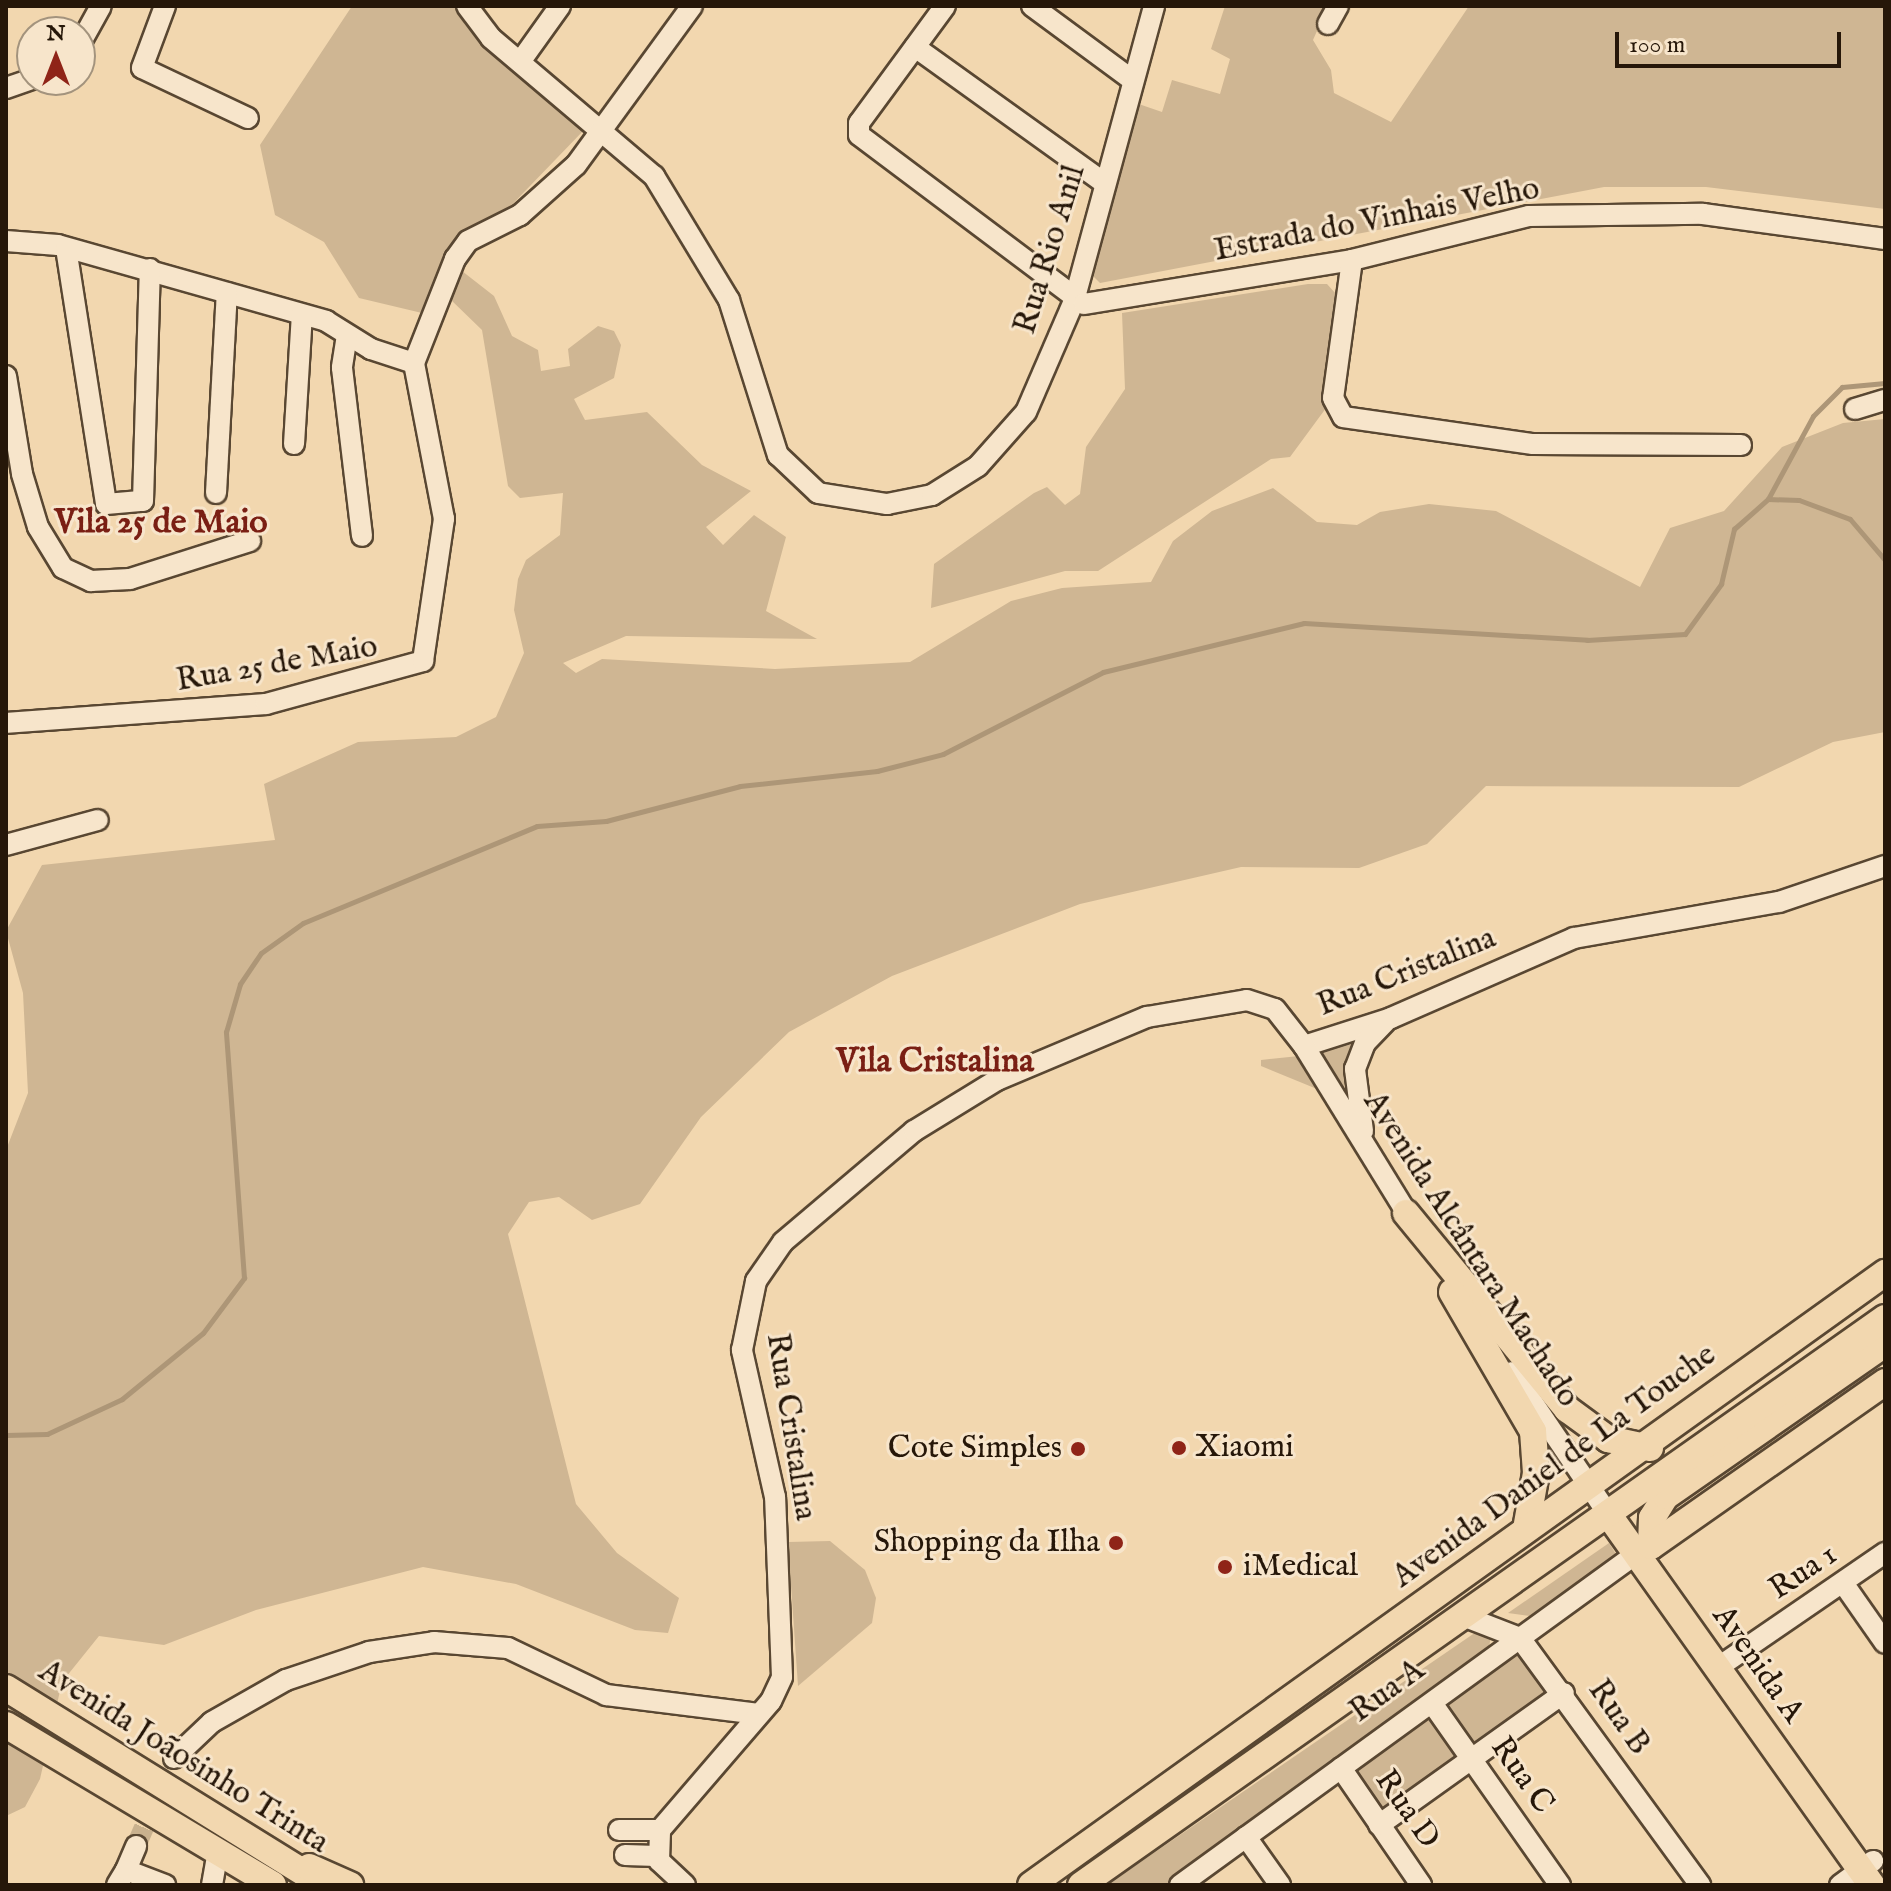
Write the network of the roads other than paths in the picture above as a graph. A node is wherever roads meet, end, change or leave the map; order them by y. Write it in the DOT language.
graph roads {
  1 [pos="165,6"];
  2 [pos="467,6"];
  3 [pos="560,6"];
  4 [pos="692,6"];
  5 [pos="945,6"];
  6 [pos="1032,6"];
  7 [pos="1154,6"];
  8 [pos="915,47"];
  9 [pos="520,62"];
  10 [pos="1131,79"];
  11 [pos="248,118"];
  12 [pos="602,131"];
  13 [pos="1104,183"];
  14 [pos="1885,239"];
  15 [pos="6,241"];
  16 [pos="66,248"];
  17 [pos="1352,260"];
  18 [pos="150,269"];
  19 [pos="227,293"];
  20 [pos="1074,301"];
  21 [pos="302,315"];
  22 [pos="347,335"];
  23 [pos="414,363"];
  24 [pos="6,376"];
  25 [pos="1885,400"];
  26 [pos="1855,409"];
  27 [pos="294,444"];
  28 [pos="1741,445"];
  29 [pos="216,493"];
  30 [pos="362,536"];
  31 [pos="250,541"];
  32 [pos="6,723"];
  33 [pos="98,820"];
  34 [pos="6,845"];
  35 [pos="1885,866"];
  36 [pos="1391,1018"];
  37 [pos="1304,1046"];
  38 [pos="1372,1158"];
  39 [pos="1406,1213"];
  40 [pos="1885,1273"];
  41 [pos="1885,1318"];
  42 [pos="1885,1344"];
  43 [pos="1885,1382"];
  44 [pos="1706,1444"];
  45 [pos="1639,1447"];
  46 [pos="1587,1484"];
  47 [pos="1673,1490"];
  48 [pos="1608,1514"];
  49 [pos="1526,1529"];
  50 [pos="1644,1550"];
  51 [pos="1885,1553"];
  52 [pos="1843,1583"];
  53 [pos="1463,1616"];
  54 [pos="1520,1638"];
  55 [pos="1885,1643"];
  56 [pos="1724,1663"];
  57 [pos="6,1688"];
  58 [pos="1564,1693"];
  59 [pos="1432,1703"];
  60 [pos="759,1714"];
  61 [pos="6,1725"];
  62 [pos="174,1758"];
  63 [pos="1472,1759"];
  64 [pos="1341,1768"];
  65 [pos="1379,1825"];
  66 [pos="619,1830"];
  67 [pos="660,1830"];
  68 [pos="1246,1837"];
  69 [pos="261,1845"];
  70 [pos="136,1846"];
  71 [pos="218,1852"];
  72 [pos="625,1855"];
  73 [pos="657,1856"];
  74 [pos="1866,1876"];
  75 [pos="121,1877"];
  76 [pos="263,1881"];
  77 [pos="165,1885"];
  78 [pos="212,1885"];
  79 [pos="324,1885"];
  80 [pos="350,1885"];
  81 [pos="685,1885"];
  82 [pos="1031,1885"];
  83 [pos="1081,1885"];
  84 [pos="1180,1885"];
  85 [pos="1280,1885"];
  86 [pos="1421,1885"];
  87 [pos="1560,1885"];
  88 [pos="1700,1885"];
  1 -- 11 [label="street"];
  2 -- 9 [label="street, Rua Rio Anil"];
  3 -- 9 [label="street"];
  4 -- 12 [label="street"];
  5 -- 8 [label="street"];
  6 -- 10 [label="street"];
  7 -- 10 [label="street, Rua Rio Anil"];
  8 -- 13 [label="street"];
  8 -- 20 [label="street"];
  9 -- 12 [label="street, Rua Rio Anil"];
  10 -- 13 [label="street, Rua Rio Anil"];
  12 -- 20 [label="street, Rua Rio Anil"];
  12 -- 23 [label="street"];
  13 -- 20 [label="street, Rua Rio Anil"];
  14 -- 17 [label="street, Estrada do Vinhais Velho"];
  15 -- 16 [label="street"];
  16 -- 18 [label="street"];
  16 -- 18 [label="street"];
  17 -- 20 [label="street, Estrada do Vinhais Velho"];
  17 -- 28 [label="street"];
  18 -- 19 [label="street"];
  19 -- 21 [label="street"];
  19 -- 29 [label="street"];
  21 -- 22 [label="street"];
  21 -- 27 [label="street"];
  22 -- 23 [label="street"];
  22 -- 30 [label="street"];
  23 -- 32 [label="street, Rua 25 de Maio"];
  24 -- 31 [label="street"];
  25 -- 26 [label="street"];
  33 -- 34 [label="street"];
  35 -- 36 [label="street, Rua Cristalina"];
  36 -- 37 [label="street, Rua Cristalina"];
  36 -- 38 [label="street"];
  37 -- 38 [label="street, Avenida Alcântara Machado"];
  37 -- 60 [label="street, Rua Cristalina"];
  38 -- 39 [label="street, Avenida Alcântara Machado"];
  39 -- 45 [label="main road"];
  39 -- 46 [label="street, Avenida Alcântara Machado"];
  39 -- 49 [label="main road"];
  40 -- 45 [label="main road, Avenida Daniel de La Touche"];
  41 -- 44 [label="main road, Avenida Daniel de La Touche"];
  42 -- 47 [label="main road"];
  43 -- 50 [label="main road, Rua A"];
  44 -- 45 [label="main road"];
  44 -- 48 [label="main road, Avenida Daniel de La Touche"];
  45 -- 46 [label="main road, Avenida Daniel de La Touche"];
  46 -- 48 [label="street, Avenida A"];
  46 -- 49 [label="main road, Avenida Daniel de La Touche"];
  47 -- 48 [label="main road"];
  47 -- 50 [label="main road"];
  48 -- 50 [label="main road, Avenida A"];
  48 -- 53 [label="main road, Avenida Daniel de La Touche"];
  49 -- 82 [label="main road, Avenida Daniel de La Touche"];
  50 -- 54 [label="street, Rua A"];
  50 -- 56 [label="main road, Avenida A"];
  51 -- 52 [label="street, Rua 1"];
  52 -- 55 [label="street"];
  52 -- 56 [label="street, Rua 1"];
  53 -- 54 [label="street"];
  53 -- 83 [label="main road, Avenida Daniel de La Touche"];
  54 -- 58 [label="street, Rua B"];
  54 -- 59 [label="street, Rua A"];
  56 -- 74 [label="main road, Avenida A"];
  57 -- 69 [label="main road, Avenida Joãosinho Trinta"];
  58 -- 63 [label="street"];
  58 -- 88 [label="street, Rua B"];
  59 -- 63 [label="street, Rua C"];
  59 -- 64 [label="street, Rua A"];
  60 -- 62 [label="street"];
  60 -- 67 [label="street, Rua Cristalina"];
  61 -- 71 [label="main road, Avenida Joãosinho Trinta"];
  63 -- 65 [label="street"];
  63 -- 87 [label="street, Rua C"];
  64 -- 65 [label="street, Rua D"];
  64 -- 68 [label="street, Rua A"];
  65 -- 86 [label="street, Rua D"];
  66 -- 67 [label="street"];
  67 -- 73 [label="street"];
  68 -- 84 [label="street, Rua A"];
  68 -- 85 [label="street"];
  69 -- 79 [label="main road, Avenida Joãosinho Trinta"];
  69 -- 80 [label="main road"];
  70 -- 75 [label="street"];
  71 -- 76 [label="main road, Avenida Joãosinho Trinta"];
  71 -- 78 [label="street"];
  72 -- 73 [label="street"];
  73 -- 81 [label="street"];
  75 -- 77 [label="street"];
}
